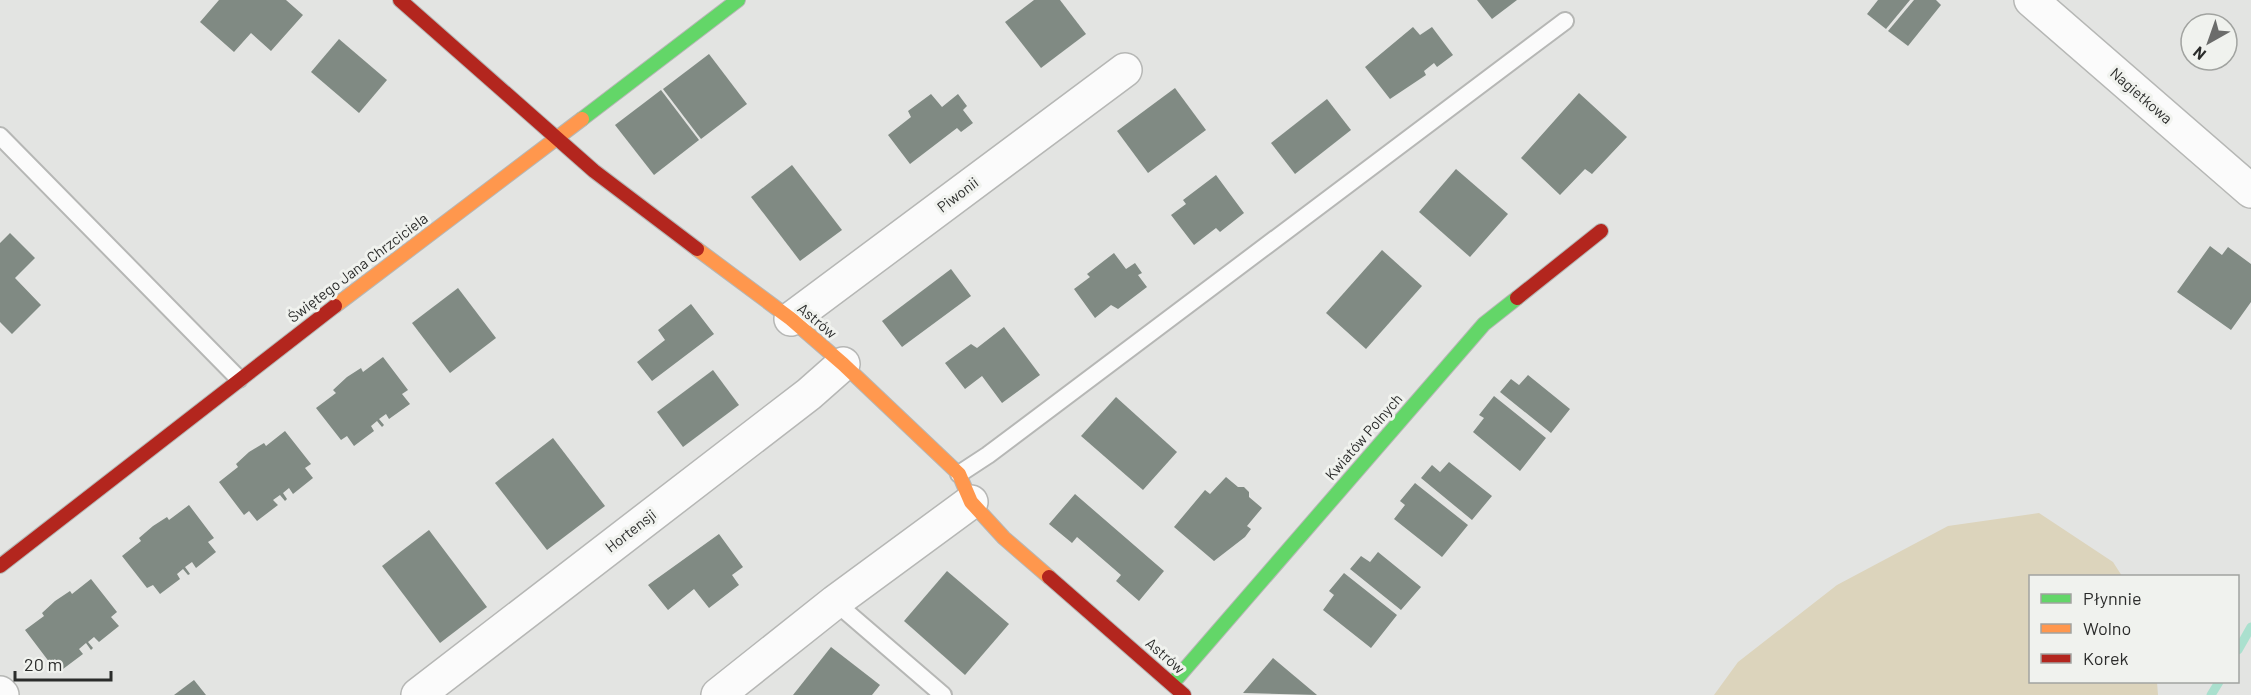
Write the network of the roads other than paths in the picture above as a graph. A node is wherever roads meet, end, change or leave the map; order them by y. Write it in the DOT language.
graph roads {
  1 [pos="400,0"];
  2 [pos="738,0"];
  3 [pos="2031,0"];
  4 [pos="1565,21"];
  5 [pos="1125,70"];
  6 [pos="0,136"];
  7 [pos="558,137"];
  8 [pos="2251,191"];
  9 [pos="1601,231"];
  10 [pos="791,319"];
  11 [pos="843,364"];
  12 [pos="239,379"];
  13 [pos="965,488"];
  14 [pos="0,566"];
  15 [pos="835,602"];
  16 [pos="1172,684"];
  17 [pos="418,695"];
  18 [pos="718,695"];
  19 [pos="943,695"];
  20 [pos="1184,695"];
  1 -- 7 [label="street, Astrów"];
  2 -- 7 [label="street, Świętego Jana Chrzciciela"];
  3 -- 8 [label="street, Nagietkowa"];
  4 -- 13 [label="lane"];
  5 -- 10 [label="street, Piwonii"];
  6 -- 12 [label="lane"];
  7 -- 10 [label="street, Astrów"];
  7 -- 12 [label="street, Świętego Jana Chrzciciela"];
  9 -- 16 [label="street, Kwiatów Polnych"];
  10 -- 11 [label="street, Astrów"];
  11 -- 13 [label="street, Astrów"];
  11 -- 17 [label="street, Hortensji"];
  12 -- 14 [label="street, Świętego Jana Chrzciciela"];
  13 -- 15 [label="street"];
  13 -- 16 [label="street, Astrów"];
  15 -- 18 [label="street"];
  15 -- 19 [label="lane"];
  16 -- 20 [label="street, Astrów"];
}
